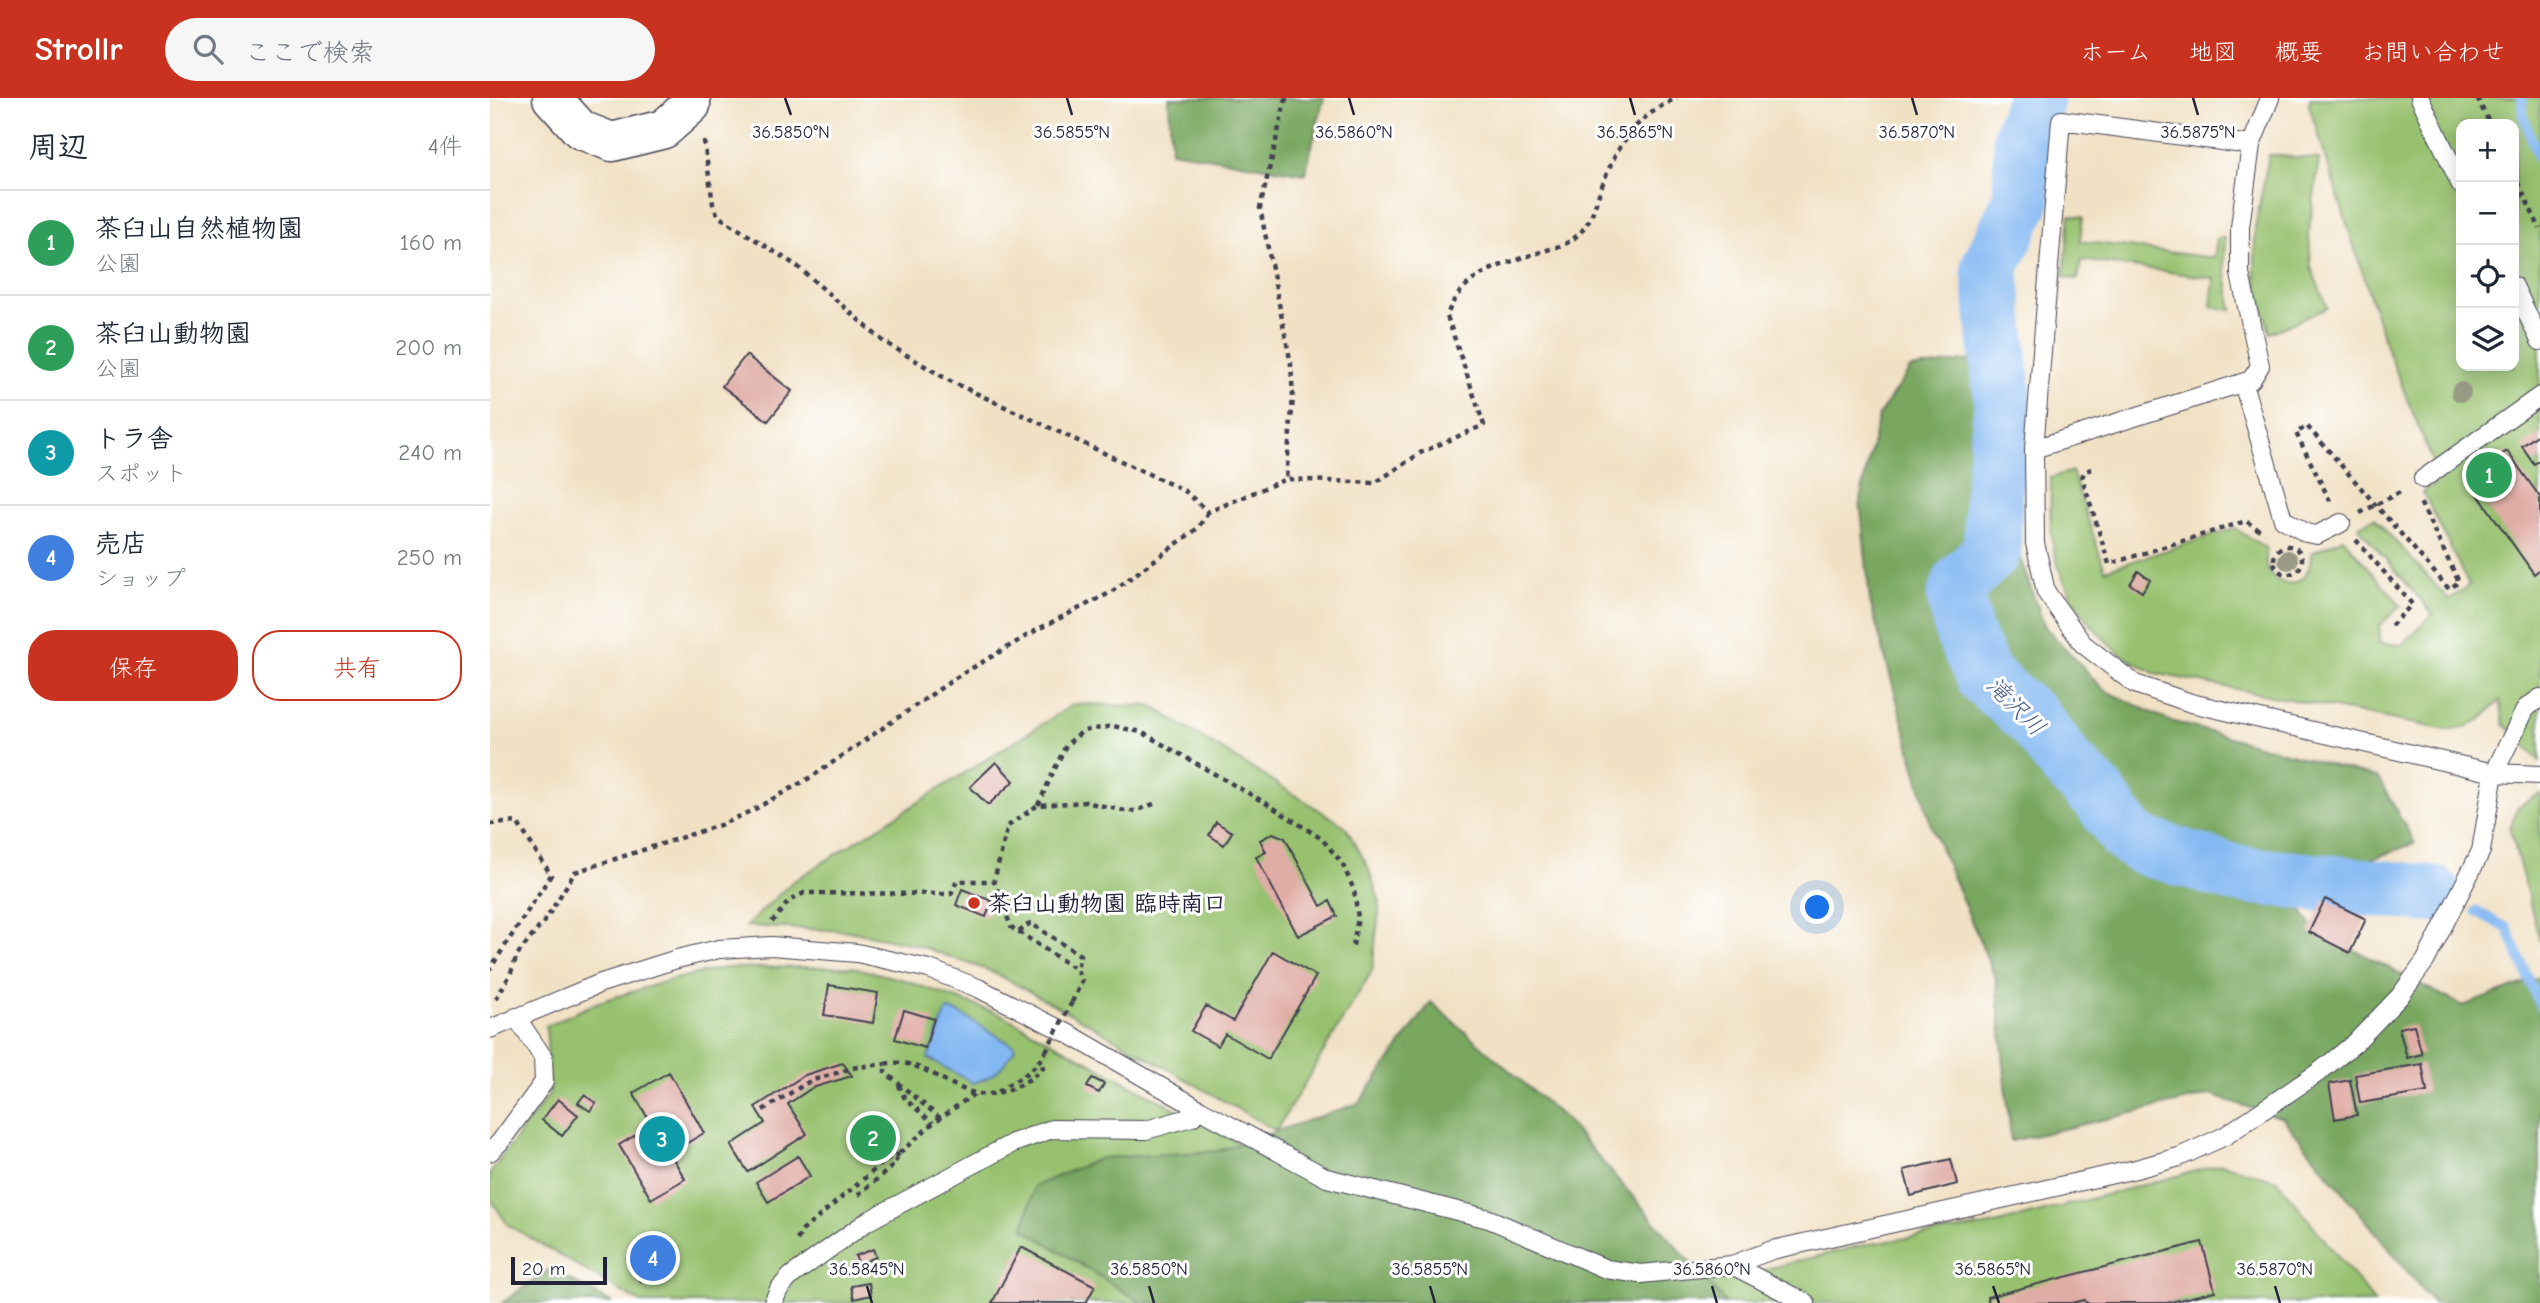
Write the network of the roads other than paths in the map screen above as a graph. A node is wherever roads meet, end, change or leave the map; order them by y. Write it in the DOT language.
graph roads {
  1 [pos="552,98"];
  2 [pos="2270,98"];
  3 [pos="2420,98"];
  4 [pos="691,101"];
  5 [pos="2251,145"];
  6 [pos="2460,182"];
  7 [pos="2519,297"];
  8 [pos="2540,341"];
  9 [pos="2243,383"];
  10 [pos="2540,396"];
  11 [pos="2034,449"];
  12 [pos="2415,484"];
  13 [pos="2341,523"];
  14 [pos="2540,698"];
  15 [pos="2494,773"];
  16 [pos="2540,775"];
  17 [pos="516,1017"];
  18 [pos="490,1029"];
  19 [pos="1201,1110"];
  20 [pos="490,1152"];
  21 [pos="1732,1265"];
  22 [pos="773,1303"];
  23 [pos="1806,1303"];
  1 -- 4 [label="main road"];
  2 -- 5 [label="lane"];
  3 -- 6 [label="lane"];
  5 -- 9 [label="lane"];
  5 -- 11 [label="lane"];
  7 -- 8 [label="lane"];
  9 -- 11 [label="lane"];
  9 -- 13 [label="lane"];
  10 -- 12 [label="lane"];
  11 -- 15 [label="lane"];
  14 -- 15 [label="lane"];
  15 -- 16 [label="lane"];
  15 -- 21 [label="lane"];
  17 -- 18 [label="lane"];
  17 -- 19 [label="lane"];
  17 -- 20 [label="lane"];
  19 -- 21 [label="lane"];
  19 -- 22 [label="lane"];
  21 -- 23 [label="lane"];
}
